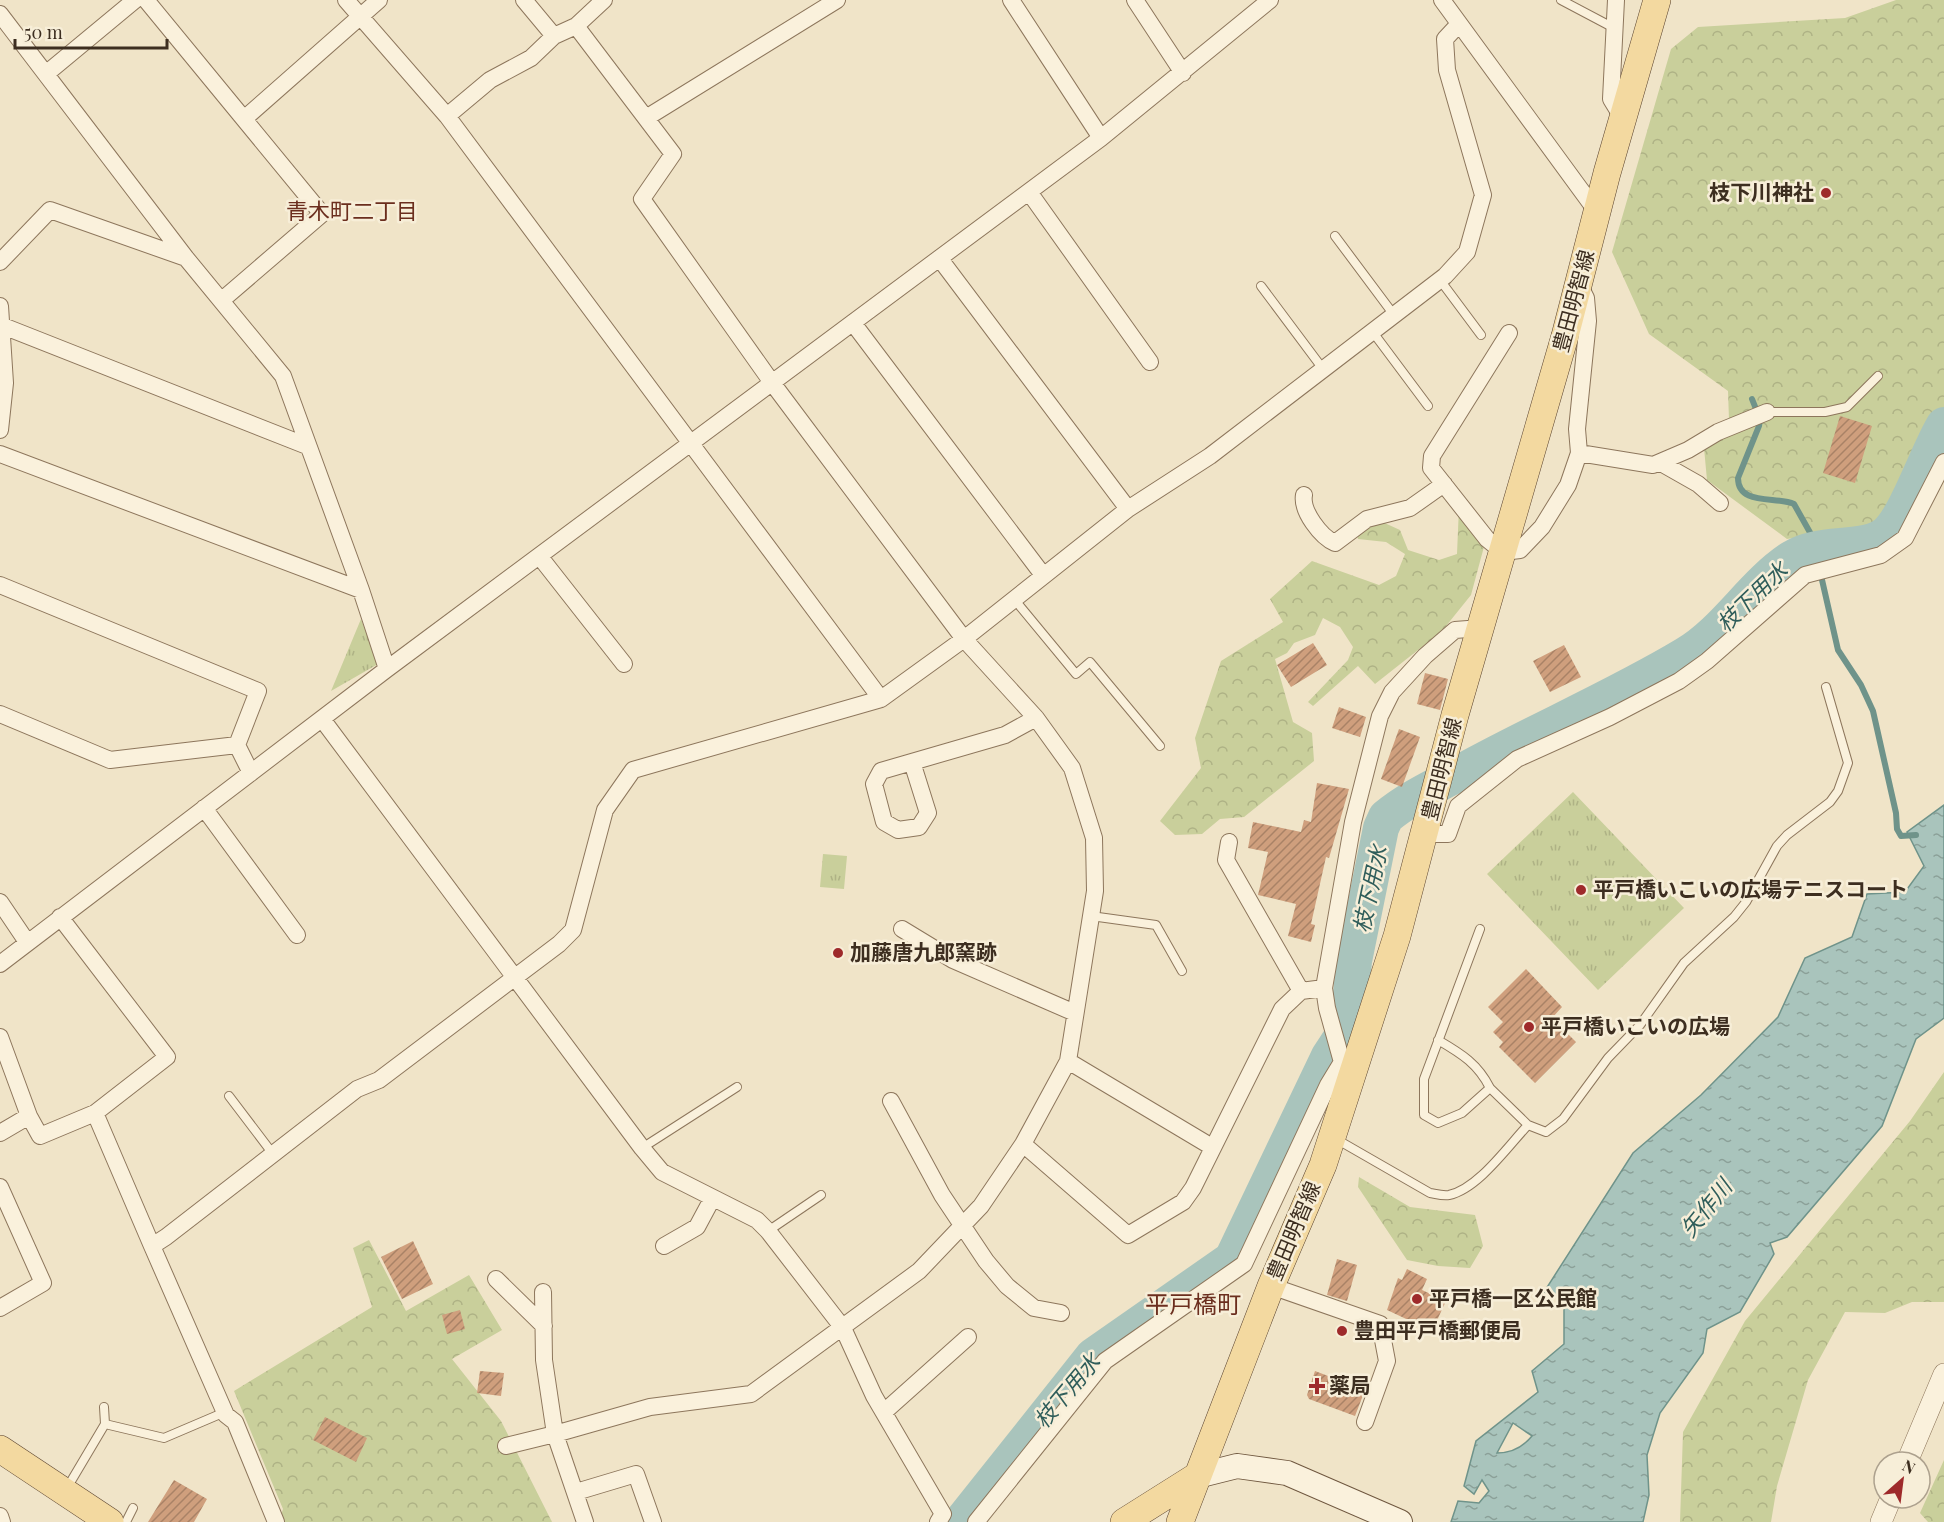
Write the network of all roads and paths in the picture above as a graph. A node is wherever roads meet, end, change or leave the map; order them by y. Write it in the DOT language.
graph roads {
  1 [pos="135,0"];
  2 [pos="146,0"];
  3 [pos="346,0"];
  4 [pos="379,0"];
  5 [pos="524,0"];
  6 [pos="604,0"];
  7 [pos="837,0"];
  8 [pos="1011,0"];
  9 [pos="1136,0"];
  10 [pos="1442,0"];
  11 [pos="1561,0"];
  12 [pos="1616,0"];
  13 [pos="1657,0"];
  14 [pos="1265,2"];
  15 [pos="0,14"];
  16 [pos="360,18"];
  17 [pos="1459,24"];
  18 [pos="576,26"];
  19 [pos="1614,28"];
  20 [pos="554,36"];
  21 [pos="47,73"];
  22 [pos="1183,73"];
  23 [pos="447,116"];
  24 [pos="1622,117"];
  25 [pos="646,118"];
  26 [pos="244,119"];
  27 [pos="1101,138"];
  28 [pos="1029,192"];
  29 [pos="1597,212"];
  30 [pos="1335,236"];
  31 [pos="186,258"];
  32 [pos="940,259"];
  33 [pos="0,262"];
  34 [pos="1440,280"];
  35 [pos="1579,282"];
  36 [pos="1262,286"];
  37 [pos="222,300"];
  38 [pos="0,306"];
  39 [pos="1394,315"];
  40 [pos="853,323"];
  41 [pos="3,326"];
  42 [pos="1372,331"];
  43 [pos="1509,333"];
  44 [pos="1481,335"];
  45 [pos="1150,362"];
  46 [pos="1323,369"];
  47 [pos="1878,376"];
  48 [pos="773,384"];
  49 [pos="1428,406"];
  50 [pos="1760,415"];
  51 [pos="0,430"];
  52 [pos="693,444"];
  53 [pos="307,446"];
  54 [pos="1579,453"];
  55 [pos="0,454"];
  56 [pos="1944,462"];
  57 [pos="1661,463"];
  58 [pos="1444,484"];
  59 [pos="1304,495"];
  60 [pos="1720,503"];
  61 [pos="1128,509"];
  62 [pos="1503,552"];
  63 [pos="540,557"];
  64 [pos="1043,575"];
  65 [pos="0,585"];
  66 [pos="362,590"];
  67 [pos="1014,599"];
  68 [pos="1481,628"];
  69 [pos="964,639"];
  70 [pos="624,664"];
  71 [pos="387,669"];
  72 [pos="1826,687"];
  73 [pos="881,699"];
  74 [pos="0,714"];
  75 [pos="322,718"];
  76 [pos="1036,718"];
  77 [pos="237,746"];
  78 [pos="1160,746"];
  79 [pos="912,762"];
  80 [pos="251,773"];
  81 [pos="204,808"];
  82 [pos="1427,828"];
  83 [pos="1229,842"];
  84 [pos="0,902"];
  85 [pos="1091,915"];
  86 [pos="60,917"];
  87 [pos="902,929"];
  88 [pos="1480,929"];
  89 [pos="297,935"];
  90 [pos="27,942"];
  91 [pos="0,964"];
  92 [pos="1182,971"];
  93 [pos="514,978"];
  94 [pos="1324,988"];
  95 [pos="1301,991"];
  96 [pos="1075,1012"];
  97 [pos="0,1037"];
  98 [pos="1438,1040"];
  99 [pos="1068,1061"];
  100 [pos="1347,1062"];
  101 [pos="737,1087"];
  102 [pos="1490,1088"];
  103 [pos="229,1096"];
  104 [pos="891,1101"];
  105 [pos="95,1113"];
  106 [pos="29,1116"];
  107 [pos="1528,1125"];
  108 [pos="0,1133"];
  109 [pos="1333,1137"];
  110 [pos="1023,1144"];
  111 [pos="642,1148"];
  112 [pos="1212,1148"];
  113 [pos="273,1155"];
  114 [pos="0,1187"];
  115 [pos="821,1195"];
  116 [pos="712,1199"];
  117 [pos="962,1228"];
  118 [pos="768,1231"];
  119 [pos="152,1246"];
  120 [pos="664,1246"];
  121 [pos="496,1279"];
  122 [pos="1271,1286"];
  123 [pos="543,1292"];
  124 [pos="0,1308"];
  125 [pos="1061,1313"];
  126 [pos="544,1326"];
  127 [pos="843,1328"];
  128 [pos="968,1336"];
  129 [pos="1944,1374"];
  130 [pos="104,1407"];
  131 [pos="225,1412"];
  132 [pos="884,1412"];
  133 [pos="1365,1422"];
  134 [pos="105,1424"];
  135 [pos="555,1434"];
  136 [pos="506,1446"];
  137 [pos="0,1449"];
  138 [pos="1912,1450"];
  139 [pos="1197,1476"];
  140 [pos="576,1492"];
  141 [pos="63,1493"];
  142 [pos="134,1508"];
  143 [pos="0,1516"];
  144 [pos="2,1522"];
  145 [pos="110,1522"];
  146 [pos="126,1522"];
  147 [pos="276,1522"];
  148 [pos="585,1522"];
  149 [pos="653,1522"];
  150 [pos="938,1522"];
  151 [pos="976,1522"];
  152 [pos="1124,1522"];
  153 [pos="1180,1522"];
  154 [pos="1400,1522"];
  1 -- 21 [label="street"];
  2 -- 26 [label="street"];
  3 -- 16 [label="street"];
  4 -- 16 [label="street"];
  5 -- 20 [label="street"];
  6 -- 18 [label="street"];
  7 -- 25 [label="street"];
  8 -- 27 [label="street"];
  9 -- 22 [label="street"];
  10 -- 17 [label="street"];
  11 -- 19 [label="lane"];
  12 -- 19 [label="street"];
  13 -- 24 [label="main road, 豊田明智線"];
  14 -- 22 [label="street"];
  15 -- 21 [label="street"];
  16 -- 23 [label="street"];
  16 -- 26 [label="street"];
  17 -- 29 [label="street"];
  17 -- 34 [label="street"];
  18 -- 20 [label="street"];
  18 -- 25 [label="street"];
  19 -- 24 [label="street"];
  20 -- 23 [label="street"];
  21 -- 31 [label="street"];
  22 -- 27 [label="street"];
  23 -- 52 [label="street"];
  24 -- 29 [label="main road, 豊田明智線"];
  25 -- 48 [label="street"];
  26 -- 37 [label="street"];
  27 -- 28 [label="street"];
  28 -- 32 [label="street"];
  28 -- 45 [label="street"];
  29 -- 35 [label="main road, 豊田明智線"];
  30 -- 39 [label="lane"];
  31 -- 33 [label="street"];
  31 -- 37 [label="street"];
  32 -- 40 [label="street"];
  32 -- 61 [label="street"];
  34 -- 39 [label="street"];
  34 -- 44 [label="lane"];
  35 -- 54 [label="street"];
  35 -- 62 [label="main road, 豊田明智線"];
  36 -- 46 [label="lane"];
  37 -- 53 [label="street"];
  38 -- 41 [label="street"];
  39 -- 42 [label="street"];
  40 -- 48 [label="street"];
  40 -- 64 [label="street"];
  41 -- 51 [label="street"];
  41 -- 53 [label="street"];
  42 -- 46 [label="street"];
  42 -- 49 [label="lane"];
  43 -- 58 [label="street"];
  46 -- 61 [label="street"];
  47 -- 50 [label="lane"];
  48 -- 52 [label="street"];
  48 -- 69 [label="street"];
  50 -- 57 [label="street"];
  52 -- 63 [label="street"];
  52 -- 73 [label="street"];
  53 -- 66 [label="street"];
  54 -- 57 [label="street"];
  54 -- 62 [label="street"];
  55 -- 66 [label="street"];
  56 -- 82 [label="street"];
  57 -- 60 [label="street"];
  58 -- 59 [label="street"];
  58 -- 62 [label="street"];
  61 -- 64 [label="street"];
  62 -- 68 [label="main road, 豊田明智線"];
  63 -- 70 [label="street"];
  63 -- 71 [label="street"];
  64 -- 67 [label="street"];
  65 -- 77 [label="street"];
  66 -- 71 [label="street"];
  67 -- 69 [label="street"];
  67 -- 78 [label="lane"];
  68 -- 82 [label="main road, 豊田明智線"];
  68 -- 94 [label="street"];
  69 -- 73 [label="street"];
  69 -- 76 [label="street"];
  71 -- 75 [label="street"];
  72 -- 107 [label="lane"];
  73 -- 93 [label="street"];
  74 -- 77 [label="street"];
  75 -- 80 [label="street"];
  75 -- 93 [label="street"];
  76 -- 79 [label="street"];
  76 -- 85 [label="street"];
  77 -- 80 [label="street"];
  80 -- 81 [label="street"];
  81 -- 86 [label="street"];
  81 -- 89 [label="street"];
  82 -- 100 [label="main road, 豊田明智線"];
  83 -- 95 [label="street"];
  84 -- 90 [label="street"];
  85 -- 92 [label="lane"];
  85 -- 96 [label="street"];
  86 -- 90 [label="street"];
  86 -- 105 [label="street"];
  87 -- 96 [label="street"];
  88 -- 98 [label="lane"];
  90 -- 91 [label="street"];
  93 -- 111 [label="street"];
  93 -- 113 [label="street"];
  94 -- 95 [label="street"];
  94 -- 100 [label="street"];
  95 -- 112 [label="street"];
  96 -- 99 [label="street"];
  97 -- 106 [label="street"];
  98 -- 102 [label="lane"];
  98 -- 102 [label="lane"];
  99 -- 110 [label="street"];
  99 -- 112 [label="street"];
  100 -- 109 [label="main road, 豊田明智線"];
  100 -- 151 [label="street"];
  101 -- 111 [label="lane"];
  102 -- 107 [label="lane"];
  103 -- 113 [label="lane"];
  104 -- 117 [label="street"];
  105 -- 106 [label="street"];
  105 -- 119 [label="street"];
  106 -- 108 [label="street"];
  107 -- 109 [label="lane"];
  109 -- 122 [label="main road, 豊田明智線"];
  110 -- 112 [label="street"];
  110 -- 117 [label="street"];
  111 -- 116 [label="street"];
  113 -- 119 [label="street"];
  114 -- 124 [label="street"];
  115 -- 118 [label="lane"];
  116 -- 118 [label="street"];
  116 -- 120 [label="street"];
  117 -- 125 [label="street"];
  117 -- 127 [label="street"];
  118 -- 127 [label="street"];
  119 -- 131 [label="street"];
  121 -- 126 [label="street"];
  122 -- 133 [label="street"];
  122 -- 139 [label="main road, 豊田明智線"];
  123 -- 126 [label="street"];
  126 -- 135 [label="street"];
  127 -- 132 [label="street"];
  127 -- 135 [label="street"];
  128 -- 132 [label="street"];
  129 -- 138 [label="street"];
  130 -- 134 [label="lane"];
  131 -- 134 [label="lane"];
  131 -- 147 [label="street"];
  132 -- 150 [label="street"];
  134 -- 141 [label="lane"];
  135 -- 136 [label="street"];
  135 -- 140 [label="street"];
  137 -- 141 [label="main road"];
  139 -- 152 [label="main road"];
  139 -- 153 [label="main road, 豊田明智線"];
  139 -- 154 [label="main road"];
  140 -- 148 [label="street"];
  140 -- 149 [label="street"];
  141 -- 145 [label="main road"];
  142 -- 146 [label="lane"];
  143 -- 144 [label="street"];
}
